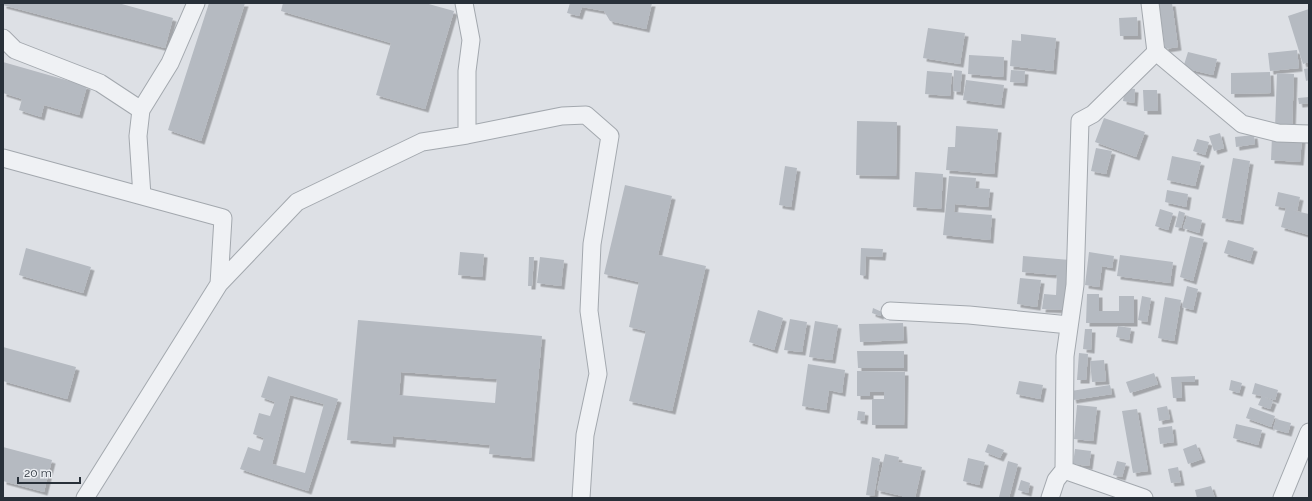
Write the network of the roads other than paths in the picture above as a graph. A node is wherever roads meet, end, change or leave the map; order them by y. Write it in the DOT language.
graph roads {
  1 [pos="196,3"];
  2 [pos="464,3"];
  3 [pos="1150,3"];
  4 [pos="3,38"];
  5 [pos="1156,52"];
  6 [pos="141,110"];
  7 [pos="467,134"];
  8 [pos="1309,134"];
  9 [pos="3,158"];
  10 [pos="142,196"];
  11 [pos="219,284"];
  12 [pos="890,311"];
  13 [pos="1069,326"];
  14 [pos="1309,432"];
  15 [pos="1064,470"];
  16 [pos="85,498"];
  17 [pos="582,498"];
  18 [pos="1050,498"];
  19 [pos="1144,498"];
  20 [pos="1282,498"];
  1 -- 6 [label="street"];
  2 -- 7 [label="street"];
  3 -- 5 [label="street"];
  4 -- 6 [label="street"];
  5 -- 8 [label="street"];
  5 -- 13 [label="street"];
  6 -- 10 [label="street"];
  7 -- 11 [label="street"];
  7 -- 17 [label="street"];
  9 -- 10 [label="street"];
  10 -- 11 [label="street"];
  11 -- 16 [label="street"];
  12 -- 13 [label="street"];
  13 -- 15 [label="street"];
  14 -- 20 [label="street"];
  15 -- 18 [label="street"];
  15 -- 19 [label="street"];
}
